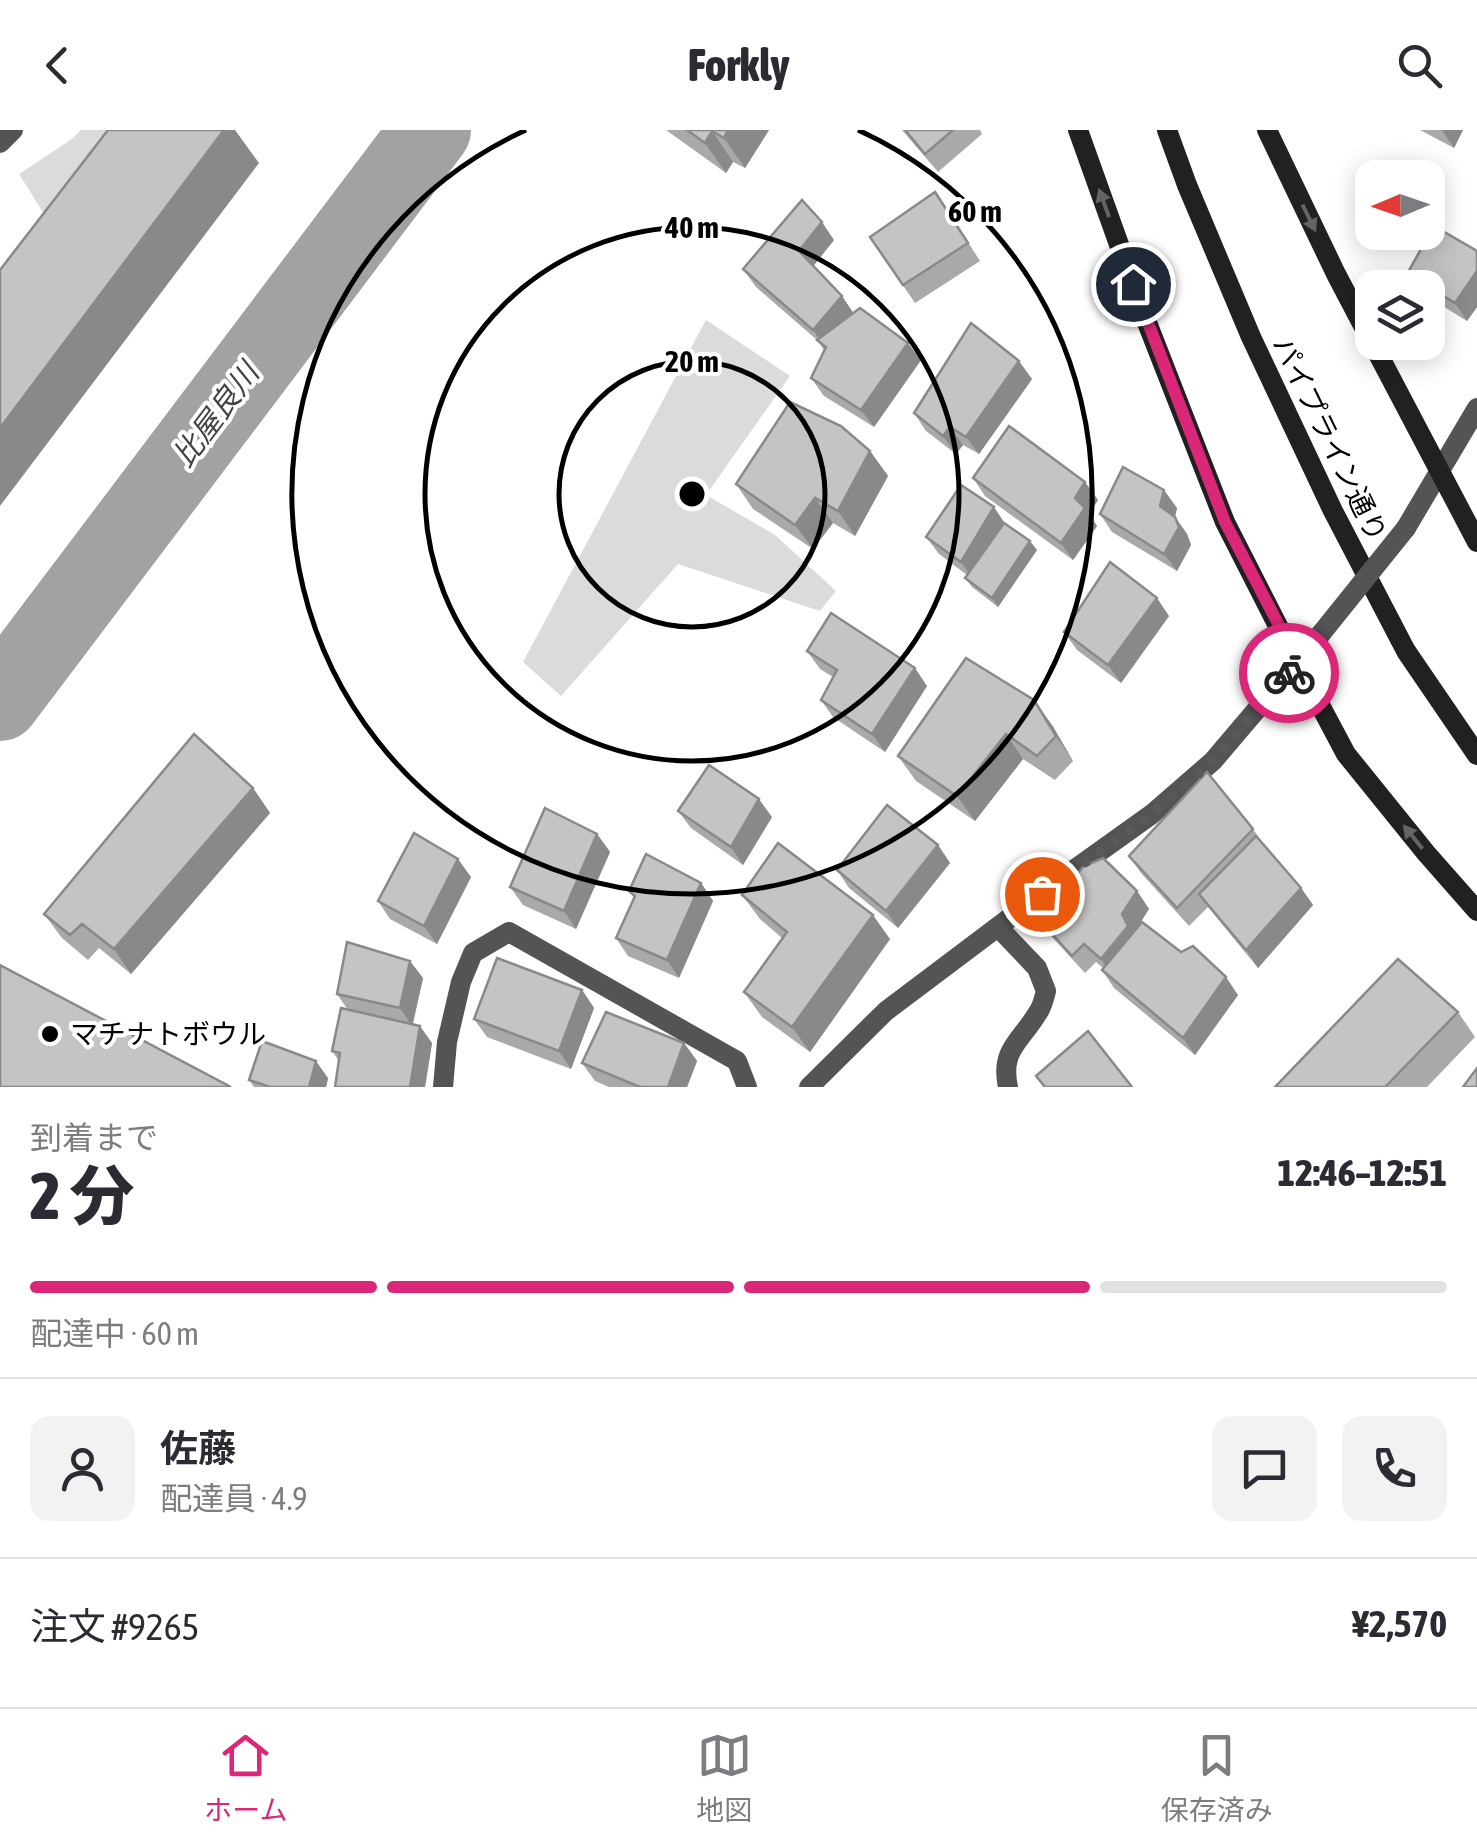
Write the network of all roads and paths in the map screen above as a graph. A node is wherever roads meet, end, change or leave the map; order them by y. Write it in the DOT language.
graph roads {
  1 [pos="13,130"];
  2 [pos="1078,130"];
  3 [pos="1167,130"];
  4 [pos="1267,130"];
  5 [pos="0,142"];
  6 [pos="1477,408"];
  7 [pos="1440,472"];
  8 [pos="1477,542"];
  9 [pos="1298,662"];
  10 [pos="1477,755"];
  11 [pos="1477,911"];
  12 [pos="998,927"];
  13 [pos="442,1087"];
  14 [pos="747,1087"];
  15 [pos="810,1087"];
  16 [pos="1008,1087"];
  1 -- 5 [label="street"];
  9 -- 2 [label="main road, one-way"];
  3 -- 10 [label="main road, パイプライン通り"];
  4 -- 7 [label="main road, one-way"];
  6 -- 7 [label="street"];
  7 -- 8 [label="main road"];
  7 -- 9 [label="street, bridge"];
  11 -- 9 [label="main road, one-way"];
  9 -- 12 [label="street"];
  12 -- 15 [label="street"];
  12 -- 16 [label="street"];
  13 -- 14 [label="street"];
}
